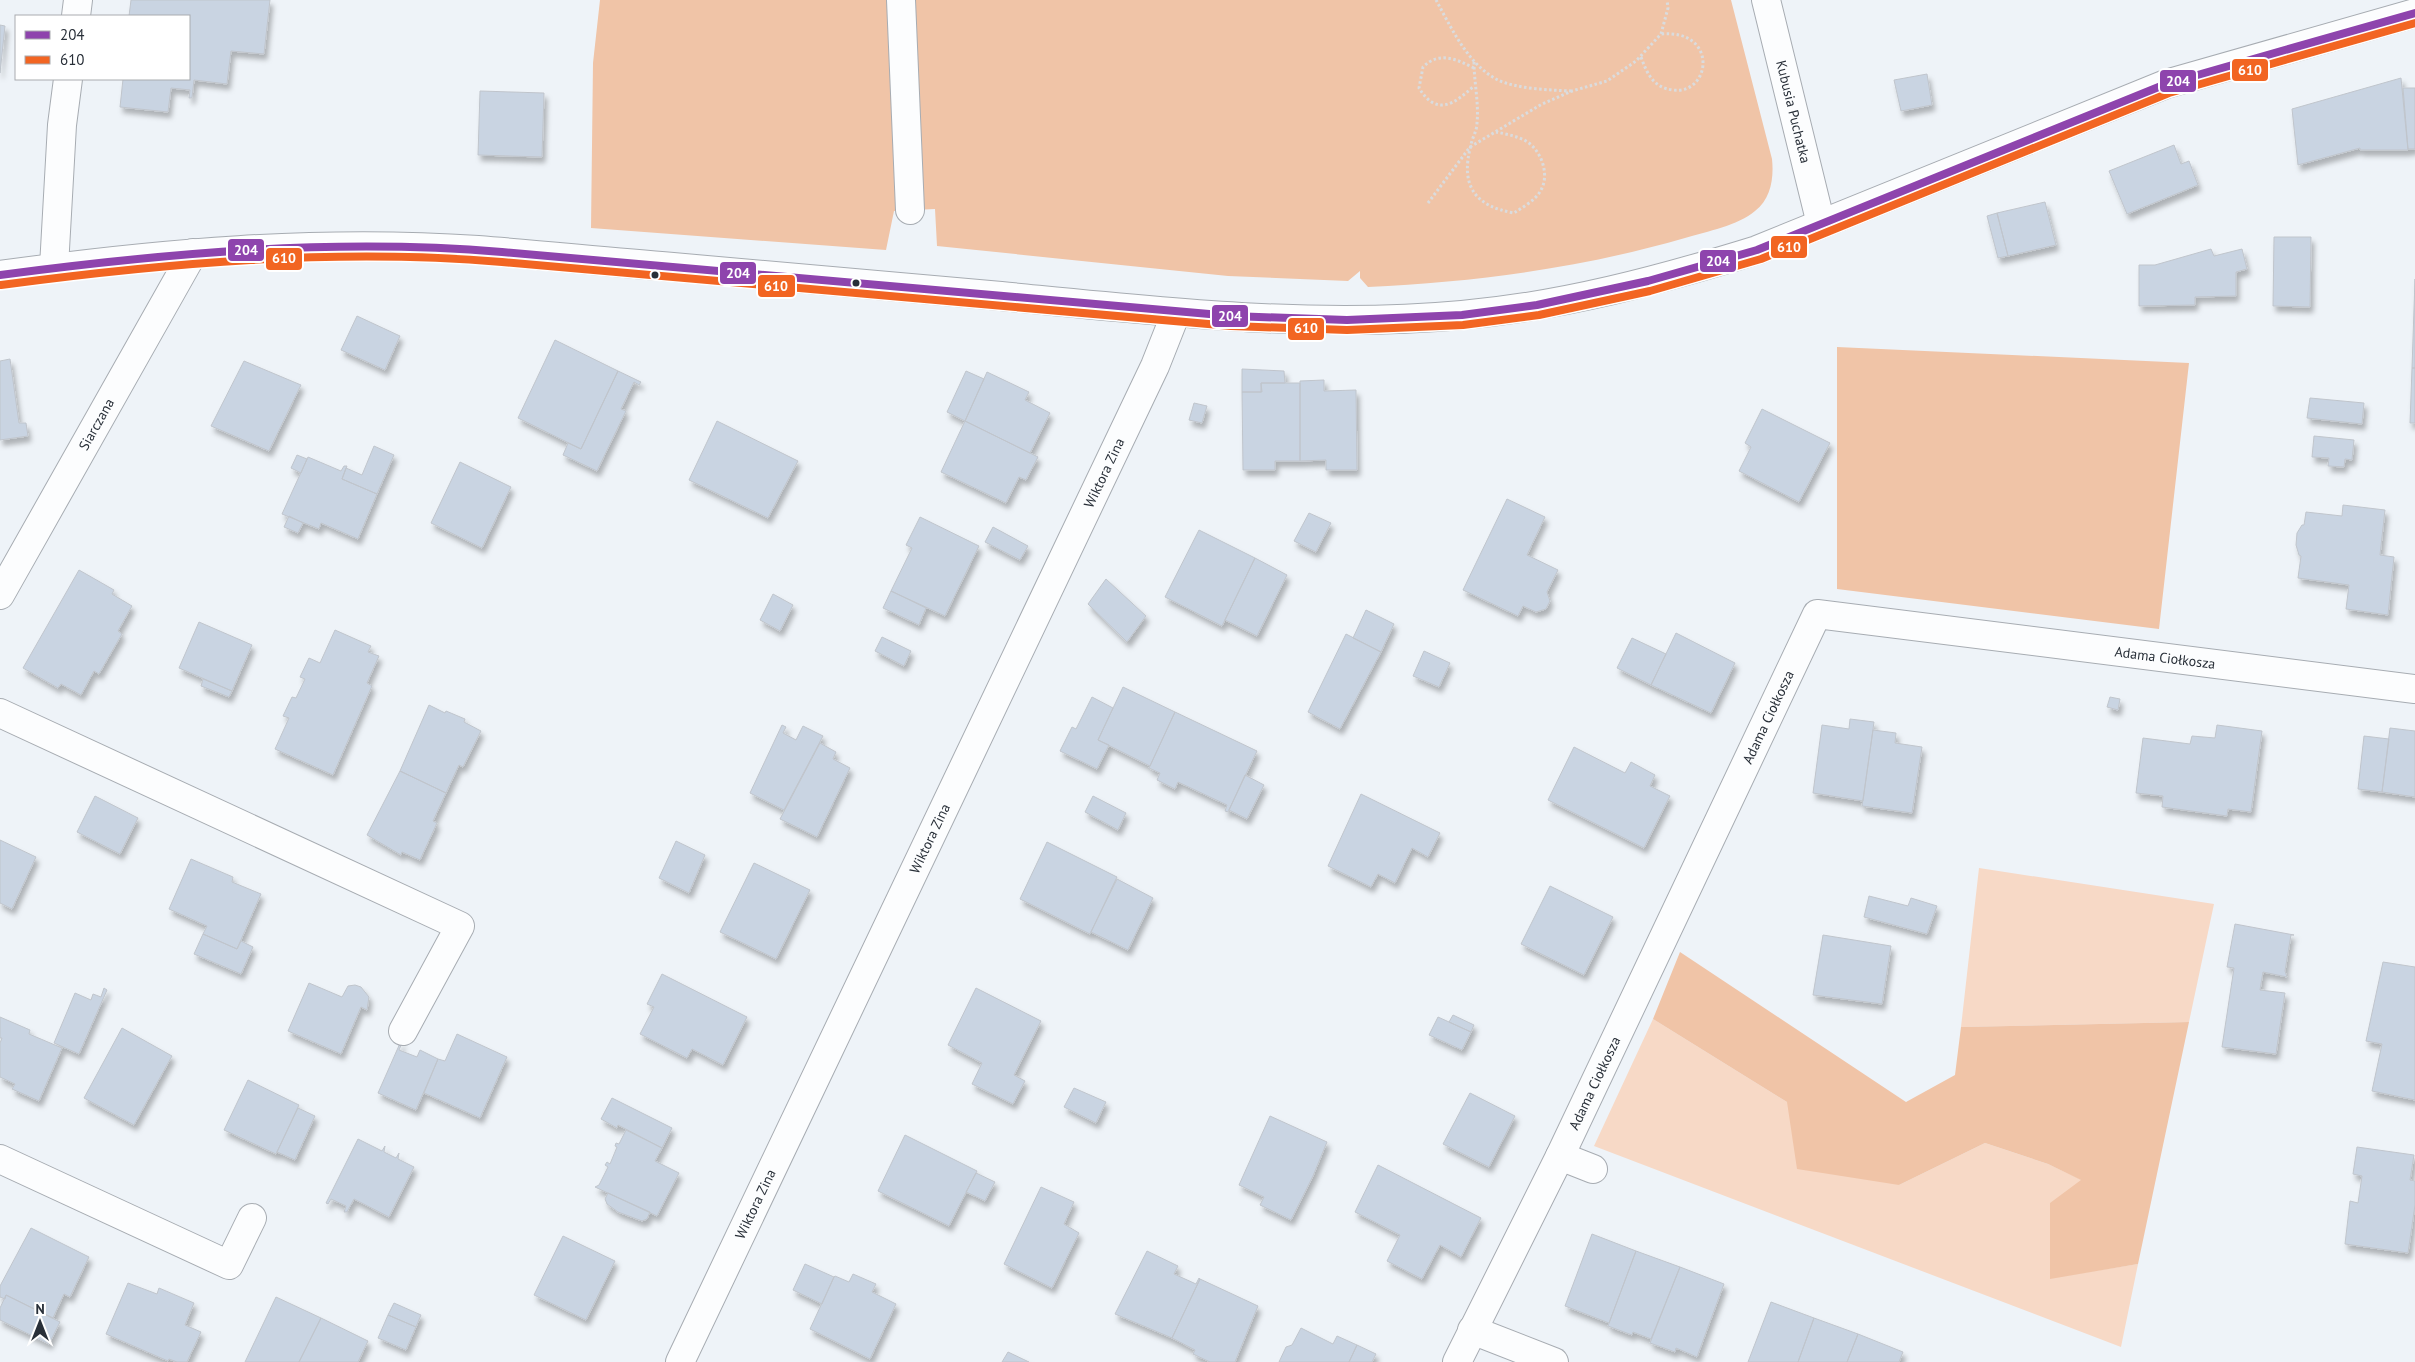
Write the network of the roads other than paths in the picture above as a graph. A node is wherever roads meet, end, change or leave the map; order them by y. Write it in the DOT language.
graph roads {
  1 [pos="78,0"];
  2 [pos="901,0"];
  3 [pos="1766,0"];
  4 [pos="2415,13"];
  5 [pos="76,15"];
  6 [pos="68,80"];
  7 [pos="910,210"];
  8 [pos="1821,224"];
  9 [pos="193,253"];
  10 [pos="54,267"];
  11 [pos="0,275"];
  12 [pos="1176,312"];
  13 [pos="0,595"];
  14 [pos="2415,689"];
  15 [pos="0,713"];
  16 [pos="403,1031"];
  17 [pos="1560,1156"];
  18 [pos="0,1159"];
  19 [pos="1593,1169"];
  20 [pos="252,1218"];
  21 [pos="1472,1330"];
  22 [pos="680,1362"];
  23 [pos="1457,1362"];
  24 [pos="1554,1362"];
  1 -- 5 [label="street"];
  2 -- 7 [label="street"];
  3 -- 8 [label="street, Kubusia Puchatka"];
  4 -- 8 [label="street"];
  6 -- 10 [label="street"];
  8 -- 12 [label="street"];
  9 -- 10 [label="street"];
  9 -- 12 [label="street"];
  9 -- 13 [label="street, Siarczana"];
  10 -- 11 [label="street"];
  12 -- 22 [label="street, Wiktora Zina"];
  14 -- 17 [label="street, Adama Ciołkosza"];
  15 -- 16 [label="street"];
  17 -- 19 [label="street"];
  17 -- 21 [label="street, Adama Ciołkosza"];
  18 -- 20 [label="street"];
  21 -- 23 [label="street, Adama Ciołkosza"];
  21 -- 24 [label="street"];
}
